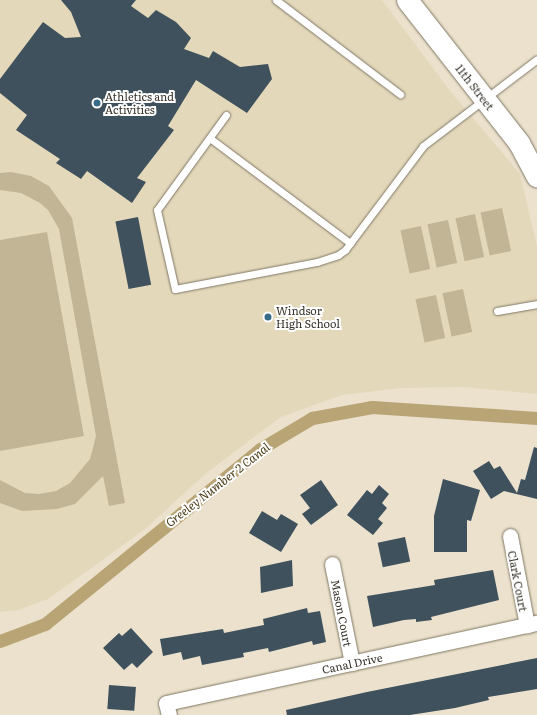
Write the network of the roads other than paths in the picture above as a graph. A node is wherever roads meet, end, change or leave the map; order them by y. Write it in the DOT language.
graph roads {
  1 [pos="276,0"];
  2 [pos="407,0"];
  3 [pos="536,62"];
  4 [pos="400,94"];
  5 [pos="486,100"];
  6 [pos="226,115"];
  7 [pos="211,139"];
  8 [pos="537,177"];
  9 [pos="350,243"];
  10 [pos="537,304"];
  11 [pos="497,311"];
  12 [pos="510,536"];
  13 [pos="332,564"];
  14 [pos="532,624"];
  15 [pos="352,663"];
  16 [pos="168,709"];
  1 -- 4 [label="lane"];
  2 -- 5 [label="street, 11th Street"];
  3 -- 5 [label="lane"];
  5 -- 8 [label="street, 11th Street"];
  5 -- 9 [label="lane"];
  6 -- 7 [label="lane"];
  7 -- 9 [label="lane"];
  7 -- 9 [label="lane"];
  10 -- 11 [label="lane"];
  12 -- 14 [label="street, Clark Court"];
  13 -- 15 [label="street, Mason Court"];
  14 -- 15 [label="street, Canal Drive"];
  15 -- 16 [label="street, Canal Drive"];
}
